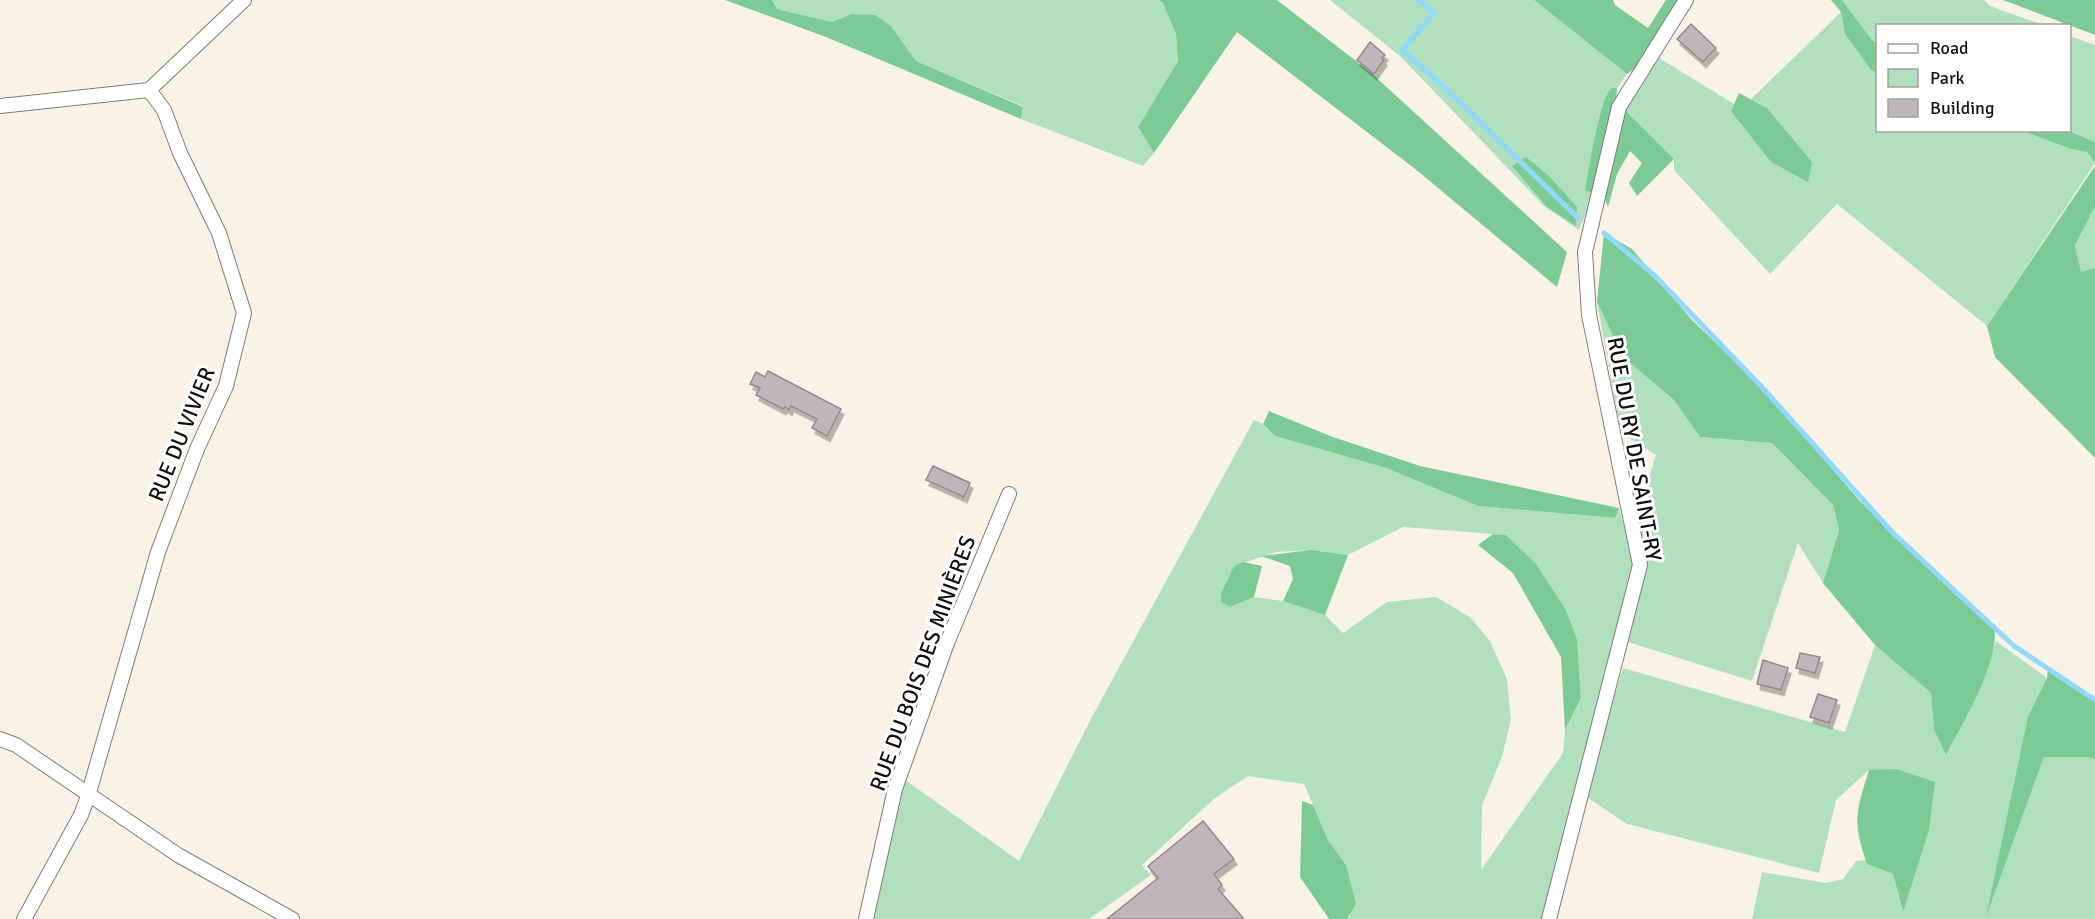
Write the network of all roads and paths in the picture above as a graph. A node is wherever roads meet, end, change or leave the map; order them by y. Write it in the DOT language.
graph roads {
  1 [pos="244,0"];
  2 [pos="1686,0"];
  3 [pos="149,90"];
  4 [pos="0,106"];
  5 [pos="1009,494"];
  6 [pos="0,739"];
  7 [pos="88,796"];
  8 [pos="24,919"];
  9 [pos="292,919"];
  10 [pos="866,919"];
  11 [pos="1549,919"];
  1 -- 3 [label="street"];
  2 -- 11 [label="street, RUE DU RY DE SAINT-RY"];
  3 -- 4 [label="street"];
  3 -- 7 [label="street, RUE DU VIVIER"];
  5 -- 10 [label="street, RUE DU BOIS DES MINIÈRES"];
  6 -- 7 [label="street"];
  7 -- 8 [label="street, RUE DU VIVIER"];
  7 -- 9 [label="street"];
}
